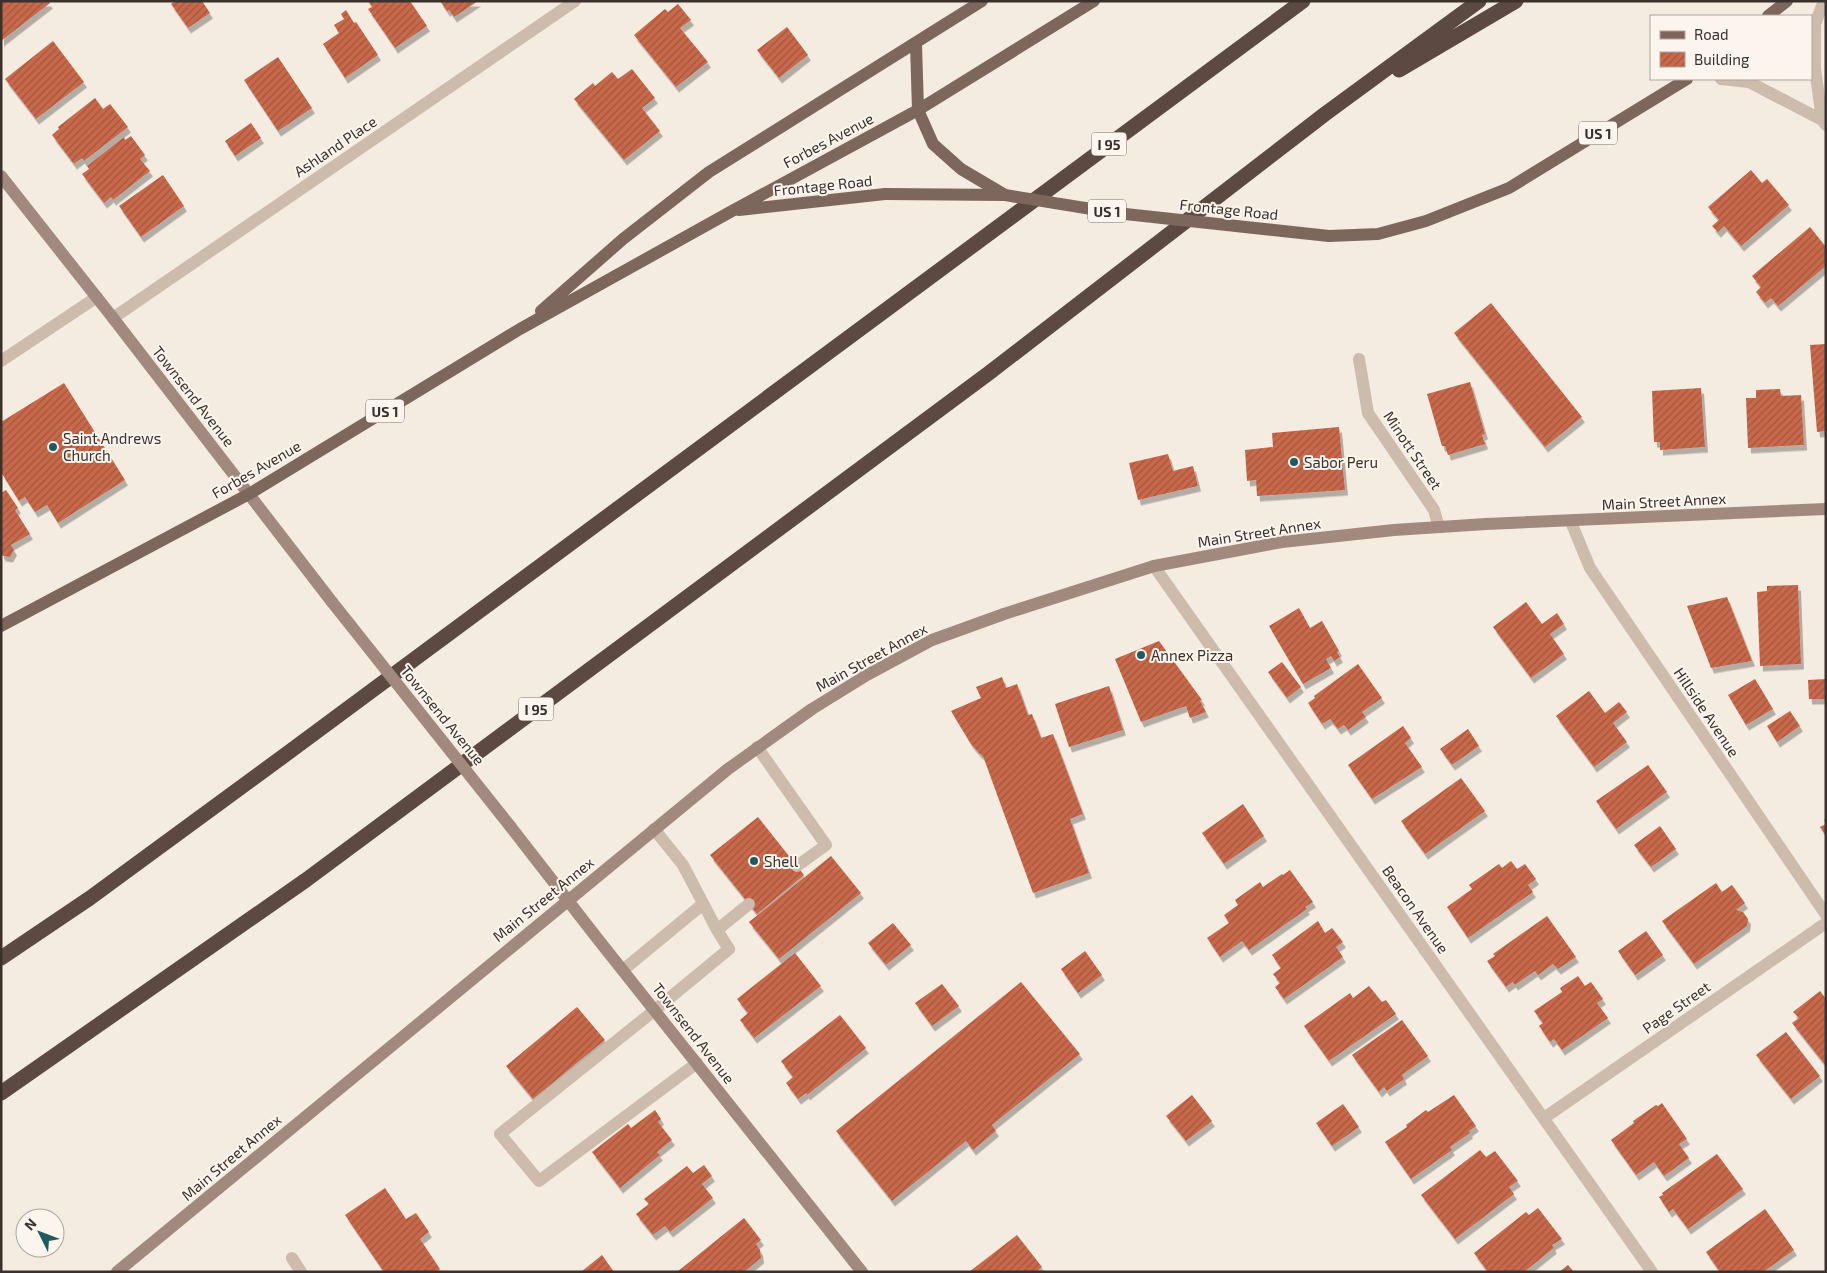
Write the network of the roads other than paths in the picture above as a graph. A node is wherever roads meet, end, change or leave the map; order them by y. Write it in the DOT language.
graph roads {
  1 [pos="575,1"];
  2 [pos="982,1"];
  3 [pos="1094,1"];
  4 [pos="1303,1"];
  5 [pos="1479,1"];
  6 [pos="1516,1"];
  7 [pos="1787,1"];
  8 [pos="1824,1"];
  9 [pos="1769,15"];
  10 [pos="916,44"];
  11 [pos="1685,80"];
  12 [pos="1730,80"];
  13 [pos="918,110"];
  14 [pos="1325,114"];
  15 [pos="1824,123"];
  16 [pos="1,176"];
  17 [pos="1005,195"];
  18 [pos="732,211"];
  19 [pos="97,297"];
  20 [pos="113,318"];
  21 [pos="520,329"];
  22 [pos="1359,359"];
  23 [pos="1,361"];
  24 [pos="249,494"];
  25 [pos="1826,509"];
  26 [pos="1571,522"];
  27 [pos="1439,527"];
  28 [pos="1154,566"];
  29 [pos="1,626"];
  30 [pos="757,747"];
  31 [pos="654,829"];
  32 [pos="797,866"];
  33 [pos="568,900"];
  34 [pos="704,904"];
  35 [pos="749,904"];
  36 [pos="1826,915"];
  37 [pos="1826,923"];
  38 [pos="717,930"];
  39 [pos="1,958"];
  40 [pos="623,970"];
  41 [pos="655,1010"];
  42 [pos="697,1063"];
  43 [pos="1,1093"];
  44 [pos="1544,1118"];
  45 [pos="292,1258"];
  46 [pos="117,1272"];
  47 [pos="301,1272"];
  48 [pos="862,1272"];
  49 [pos="1652,1272"];
  1 -- 20 [label="street, Ashland Place"];
  2 -- 10 [label="main road, Forbes Avenue / US 1"];
  3 -- 13 [label="main road, Forbes Avenue"];
  4 -- 39 [label="highway, I 95"];
  5 -- 14 [label="highway, I 95"];
  6 -- 14 [label="highway"];
  7 -- 9 [label="main road"];
  8 -- 15 [label="street"];
  10 -- 13 [label="main road"];
  10 -- 21 [label="main road, Forbes Avenue / US 1"];
  11 -- 17 [label="main road, Frontage Road / US 1, bridge"];
  12 -- 15 [label="street"];
  13 -- 17 [label="main road"];
  13 -- 18 [label="main road, Forbes Avenue"];
  14 -- 43 [label="highway, I 95"];
  16 -- 19 [label="main road, Townsend Avenue"];
  17 -- 18 [label="main road, Frontage Road / US 1, bridge"];
  18 -- 21 [label="main road, Forbes Avenue / US 1"];
  19 -- 20 [label="main road, Townsend Avenue"];
  19 -- 23 [label="street"];
  20 -- 24 [label="main road, Townsend Avenue"];
  21 -- 24 [label="main road, Forbes Avenue / US 1"];
  22 -- 27 [label="street, Minott Street"];
  24 -- 29 [label="main road, Forbes Avenue / US 1"];
  24 -- 33 [label="main road, Townsend Avenue, bridge"];
  25 -- 26 [label="main road, Main Street Annex"];
  26 -- 27 [label="main road, Main Street Annex"];
  26 -- 36 [label="street, Hillside Avenue"];
  27 -- 28 [label="main road, Main Street Annex"];
  28 -- 30 [label="main road, Main Street Annex"];
  28 -- 44 [label="street, Beacon Avenue"];
  30 -- 31 [label="main road, Main Street Annex"];
  30 -- 32 [label="street"];
  31 -- 33 [label="main road, Main Street Annex"];
  31 -- 34 [label="street"];
  33 -- 40 [label="main road, Townsend Avenue"];
  33 -- 46 [label="main road, Main Street Annex"];
  34 -- 38 [label="street"];
  34 -- 40 [label="street"];
  35 -- 38 [label="street"];
  37 -- 44 [label="street, Page Street"];
  38 -- 41 [label="street"];
  40 -- 41 [label="main road, Townsend Avenue"];
  41 -- 42 [label="main road, Townsend Avenue"];
  41 -- 42 [label="street"];
  42 -- 48 [label="main road, Townsend Avenue"];
  44 -- 49 [label="street, Beacon Avenue"];
  45 -- 47 [label="street"];
}
